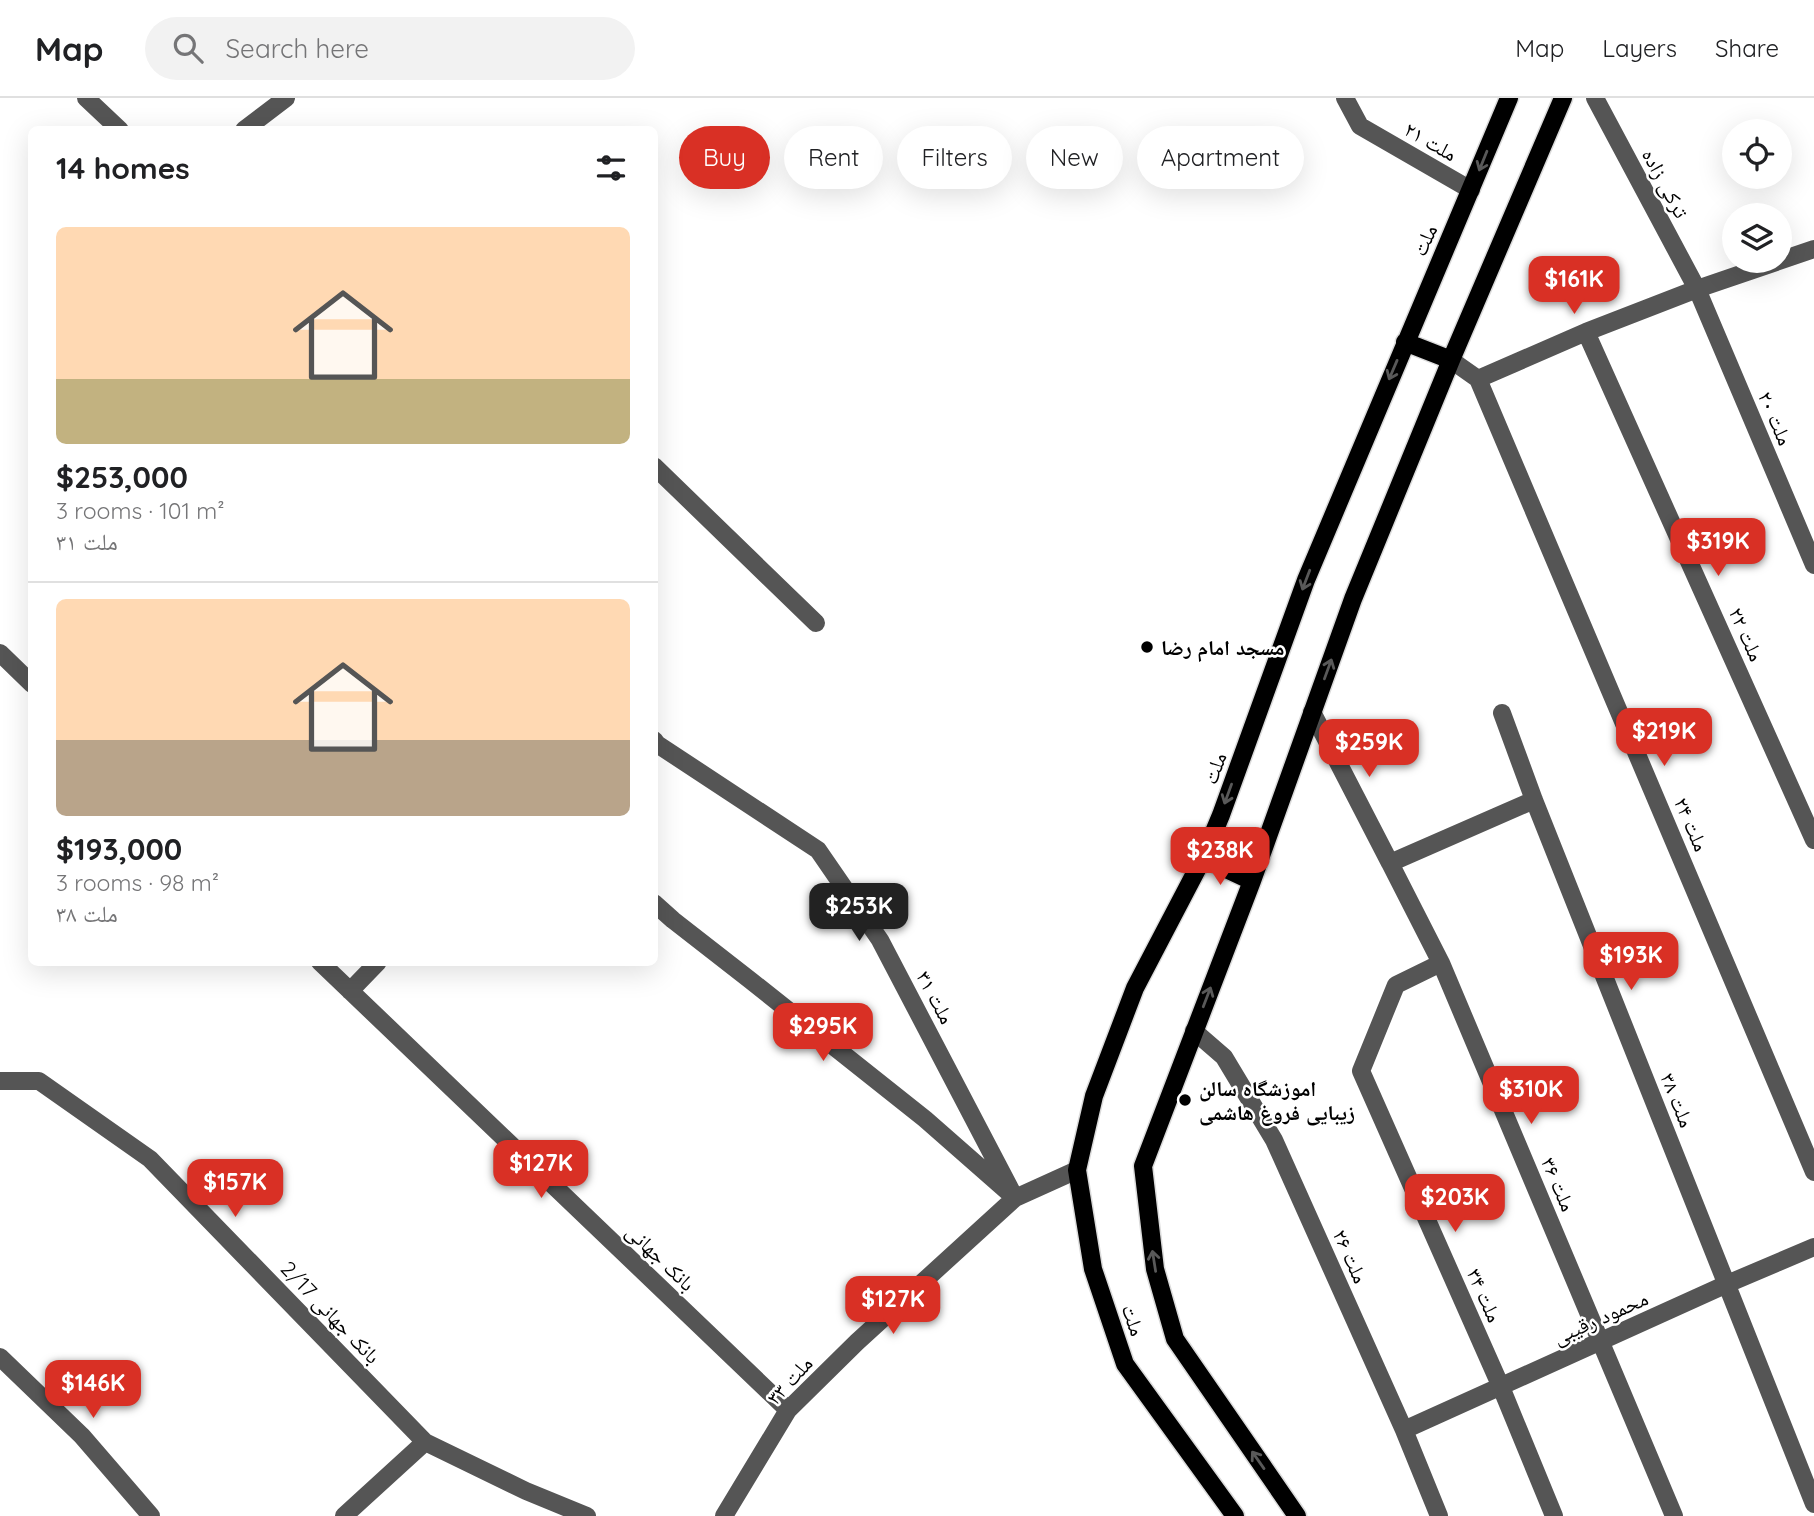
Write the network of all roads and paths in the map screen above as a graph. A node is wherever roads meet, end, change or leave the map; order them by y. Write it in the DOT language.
graph roads {
  1 [pos="86,98"];
  2 [pos="286,98"];
  3 [pos="1345,98"];
  4 [pos="1508,98"];
  5 [pos="1563,98"];
  6 [pos="1595,98"];
  7 [pos="116,126"];
  8 [pos="249,126"];
  9 [pos="1471,190"];
  10 [pos="1814,249"];
  11 [pos="1697,289"];
  12 [pos="1586,332"];
  13 [pos="1405,342"];
  14 [pos="1451,360"];
  15 [pos="1478,379"];
  16 [pos="658,470"];
  17 [pos="1814,565"];
  18 [pos="816,623"];
  19 [pos="0,653"];
  20 [pos="28,680"];
  21 [pos="1312,712"];
  22 [pos="1502,713"];
  23 [pos="658,745"];
  24 [pos="1534,800"];
  25 [pos="1814,841"];
  26 [pos="1203,858"];
  27 [pos="1390,863"];
  28 [pos="1252,881"];
  29 [pos="658,907"];
  30 [pos="1441,963"];
  31 [pos="324,966"];
  32 [pos="374,966"];
  33 [pos="350,991"];
  34 [pos="1194,1031"];
  35 [pos="0,1081"];
  36 [pos="1077,1170"];
  37 [pos="1814,1172"];
  38 [pos="1015,1198"];
  39 [pos="1814,1247"];
  40 [pos="1727,1284"];
  41 [pos="1601,1342"];
  42 [pos="0,1357"];
  43 [pos="1501,1387"];
  44 [pos="788,1410"];
  45 [pos="1404,1430"];
  46 [pos="425,1442"];
  47 [pos="1814,1504"];
  48 [pos="151,1516"];
  49 [pos="344,1516"];
  50 [pos="587,1516"];
  51 [pos="724,1516"];
  52 [pos="1235,1516"];
  53 [pos="1297,1516"];
  54 [pos="1439,1516"];
  55 [pos="1554,1516"];
  56 [pos="1674,1516"];
  1 -- 7 [label="street"];
  2 -- 8 [label="street"];
  3 -- 9 [label="street, ملت ۲۱"];
  4 -- 9 [label="main road, ملت, one-way"];
  5 -- 14 [label="main road, ملت"];
  6 -- 11 [label="street, ترکی زاده"];
  9 -- 13 [label="main road, ملت"];
  10 -- 11 [label="street"];
  11 -- 12 [label="street"];
  11 -- 17 [label="street, ملت ۲۰"];
  12 -- 15 [label="street"];
  12 -- 25 [label="street, ملت ۲۲"];
  13 -- 14 [label="main road"];
  13 -- 26 [label="main road, ملت, one-way"];
  14 -- 15 [label="street"];
  21 -- 14 [label="main road, ملت, one-way"];
  15 -- 37 [label="street, ملت ۲۴"];
  16 -- 18 [label="street"];
  19 -- 20 [label="street"];
  21 -- 27 [label="street, ملت ۳۶"];
  21 -- 28 [label="main road, ملت"];
  22 -- 24 [label="street, ملت ۳۸"];
  23 -- 38 [label="street, ملت ۳۱"];
  24 -- 27 [label="street"];
  24 -- 40 [label="street, ملت ۳۸"];
  26 -- 28 [label="main road"];
  26 -- 36 [label="main road, ملت"];
  27 -- 30 [label="street, ملت ۳۶"];
  34 -- 28 [label="main road, ملت, one-way"];
  29 -- 38 [label="street"];
  30 -- 41 [label="street, ملت ۳۶"];
  30 -- 43 [label="street, ملت ۳۴"];
  31 -- 33 [label="street, بانک جهانی"];
  32 -- 33 [label="street"];
  33 -- 44 [label="street, بانک جهانی"];
  34 -- 45 [label="street, ملت ۲۶"];
  53 -- 34 [label="main road, ملت, one-way"];
  35 -- 46 [label="street, بانک جهانی 2/17"];
  36 -- 38 [label="street, ملت ۳۳"];
  36 -- 52 [label="main road, ملت"];
  38 -- 44 [label="street, ملت ۳۳"];
  39 -- 40 [label="street, محمود رقیبی"];
  40 -- 41 [label="street, محمود رقیبی"];
  40 -- 47 [label="street, ملت ۳۸"];
  41 -- 43 [label="street, محمود رقیبی"];
  41 -- 56 [label="street, ملت ۳۶"];
  42 -- 48 [label="street"];
  43 -- 45 [label="street, محمود رقیبی"];
  43 -- 55 [label="street, ملت ۳۴"];
  44 -- 51 [label="street, ملت ۳۳"];
  45 -- 54 [label="street, ملت ۲۶"];
  46 -- 49 [label="street"];
  46 -- 50 [label="street, بانک جهانی 2/17"];
}
